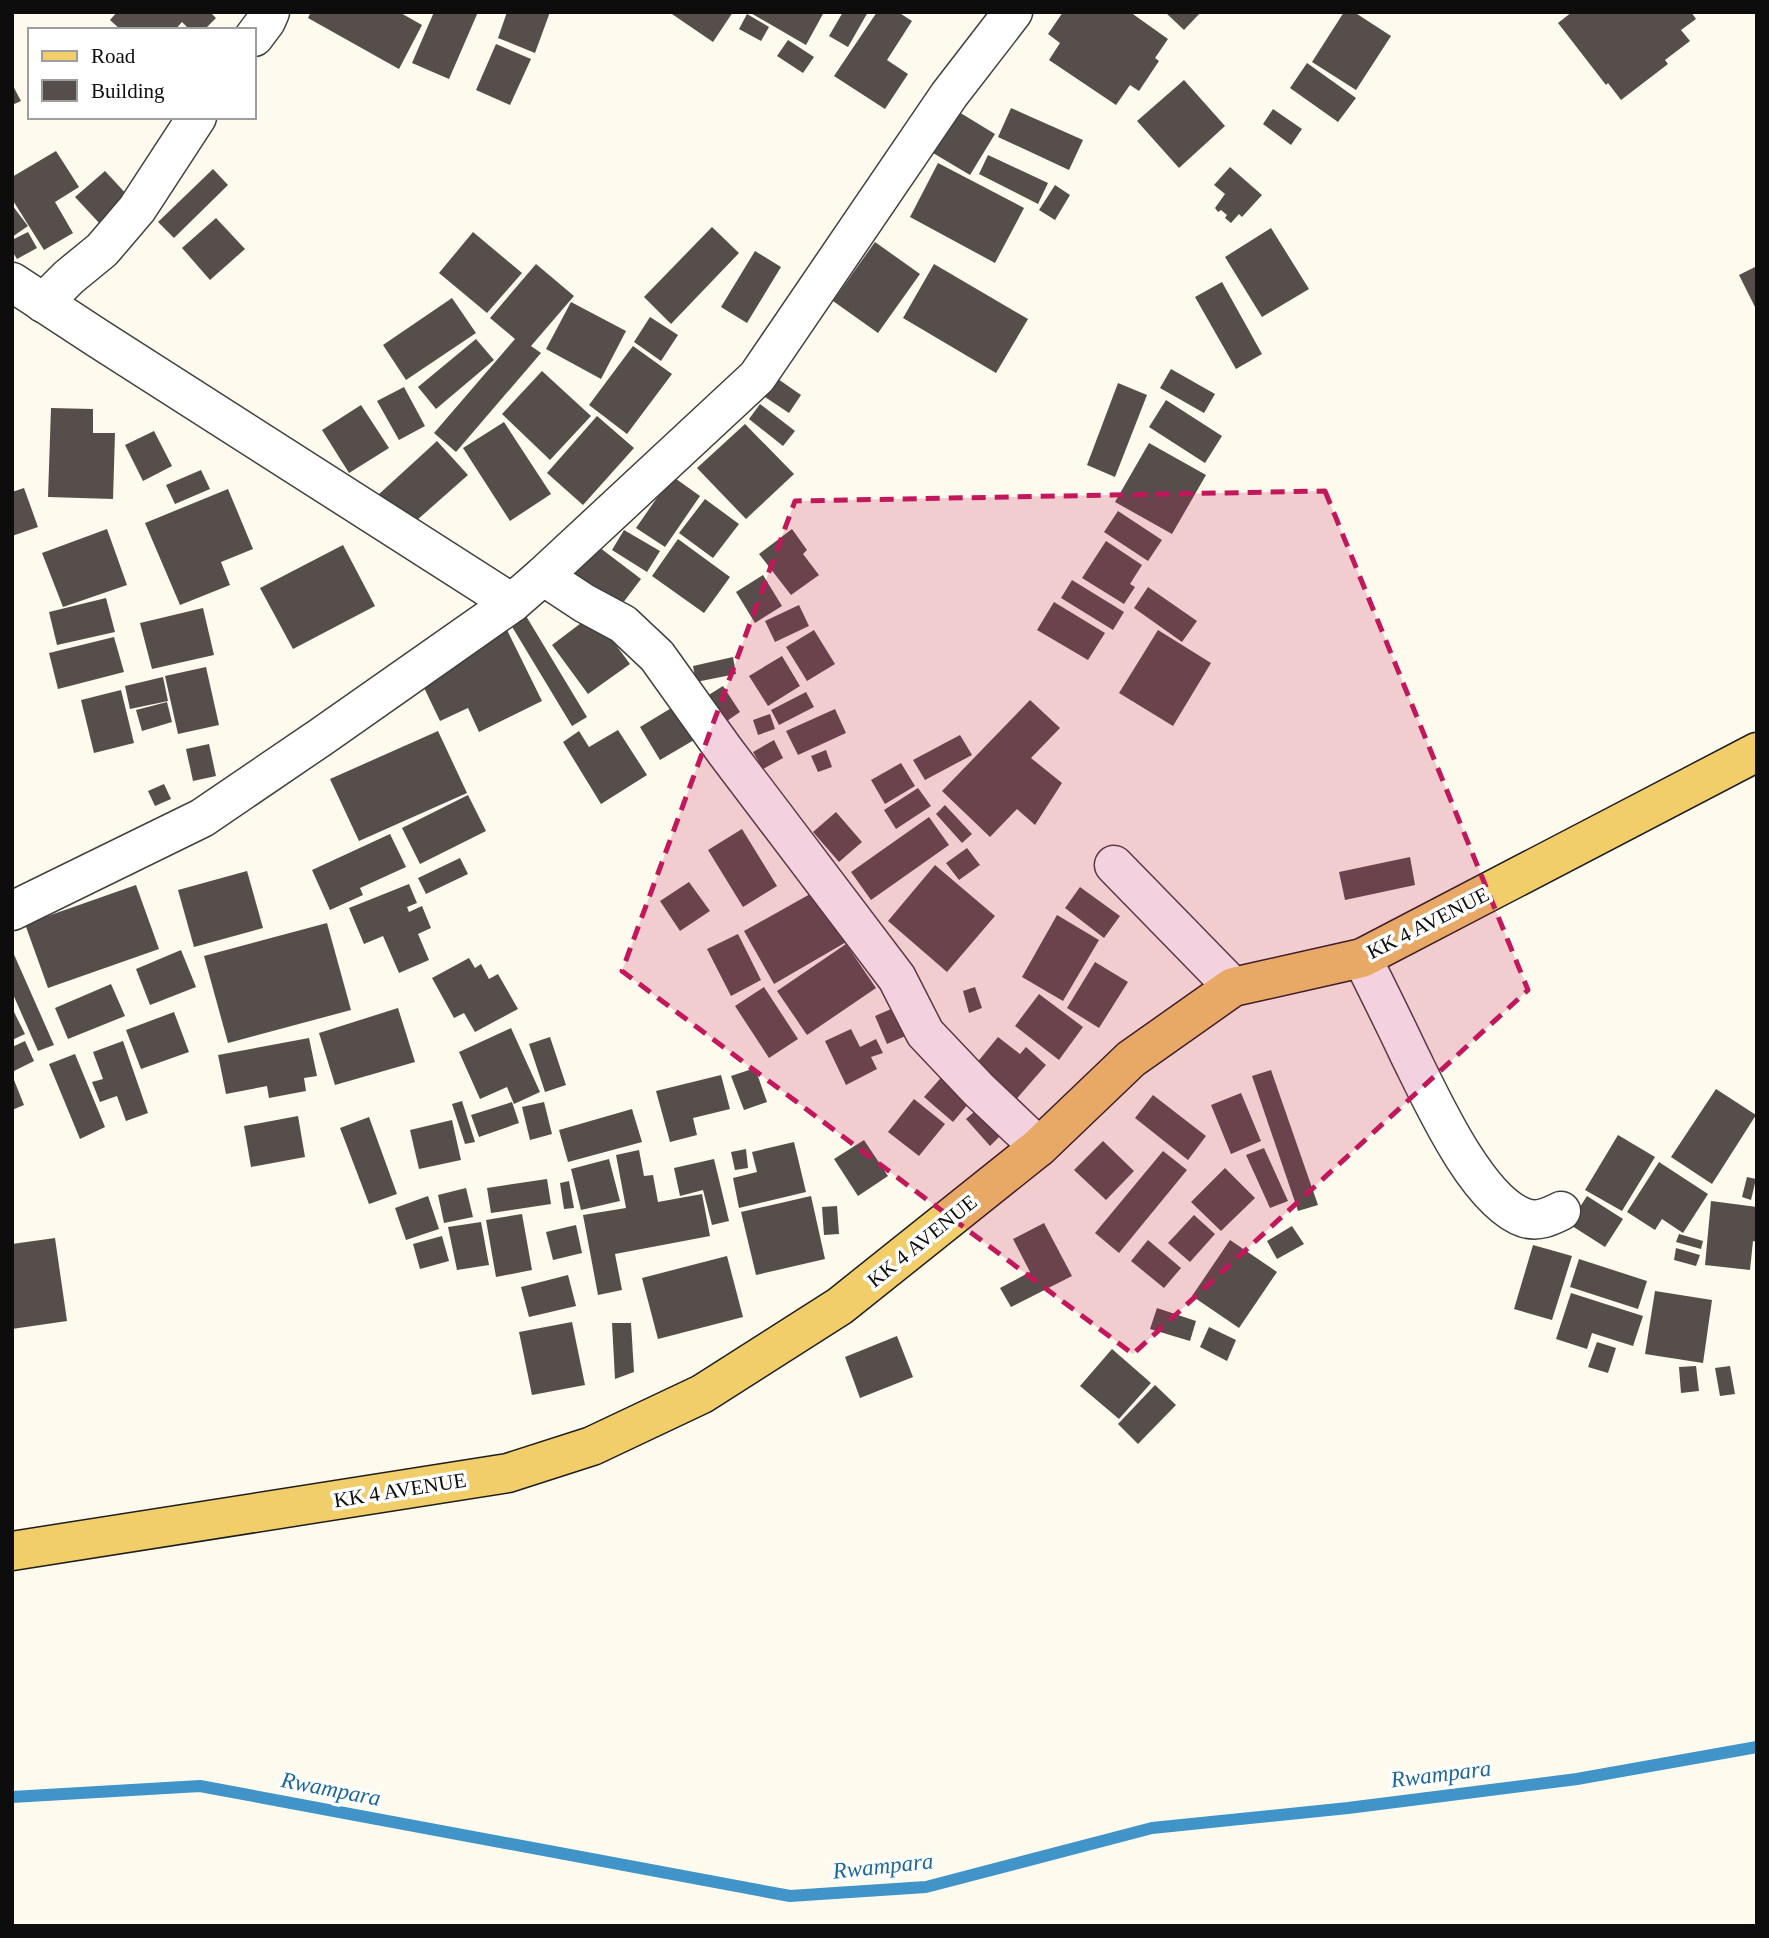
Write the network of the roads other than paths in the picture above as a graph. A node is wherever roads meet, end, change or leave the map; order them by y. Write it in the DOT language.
graph roads {
  1 [pos="270,12"];
  2 [pos="1013,12"];
  3 [pos="256,34"];
  4 [pos="196,119"];
  5 [pos="12,282"];
  6 [pos="43,303"];
  7 [pos="543,576"];
  8 [pos="512,603"];
  9 [pos="1757,752"];
  10 [pos="1114,865"];
  11 [pos="12,911"];
  12 [pos="1362,958"];
  13 [pos="1233,987"];
  14 [pos="1039,1147"];
  15 [pos="1561,1211"];
  16 [pos="12,1551"];
  1 -- 3 [label="street"];
  2 -- 7 [label="street"];
  4 -- 6 [label="street"];
  5 -- 6 [label="street"];
  6 -- 8 [label="street"];
  7 -- 8 [label="street"];
  7 -- 14 [label="street"];
  8 -- 11 [label="street"];
  9 -- 12 [label="main road, KK 4 AVENUE"];
  10 -- 13 [label="street"];
  12 -- 13 [label="main road, KK 4 AVENUE"];
  12 -- 15 [label="street"];
  13 -- 14 [label="main road, KK 4 AVENUE"];
  14 -- 16 [label="main road, KK 4 AVENUE"];
}
